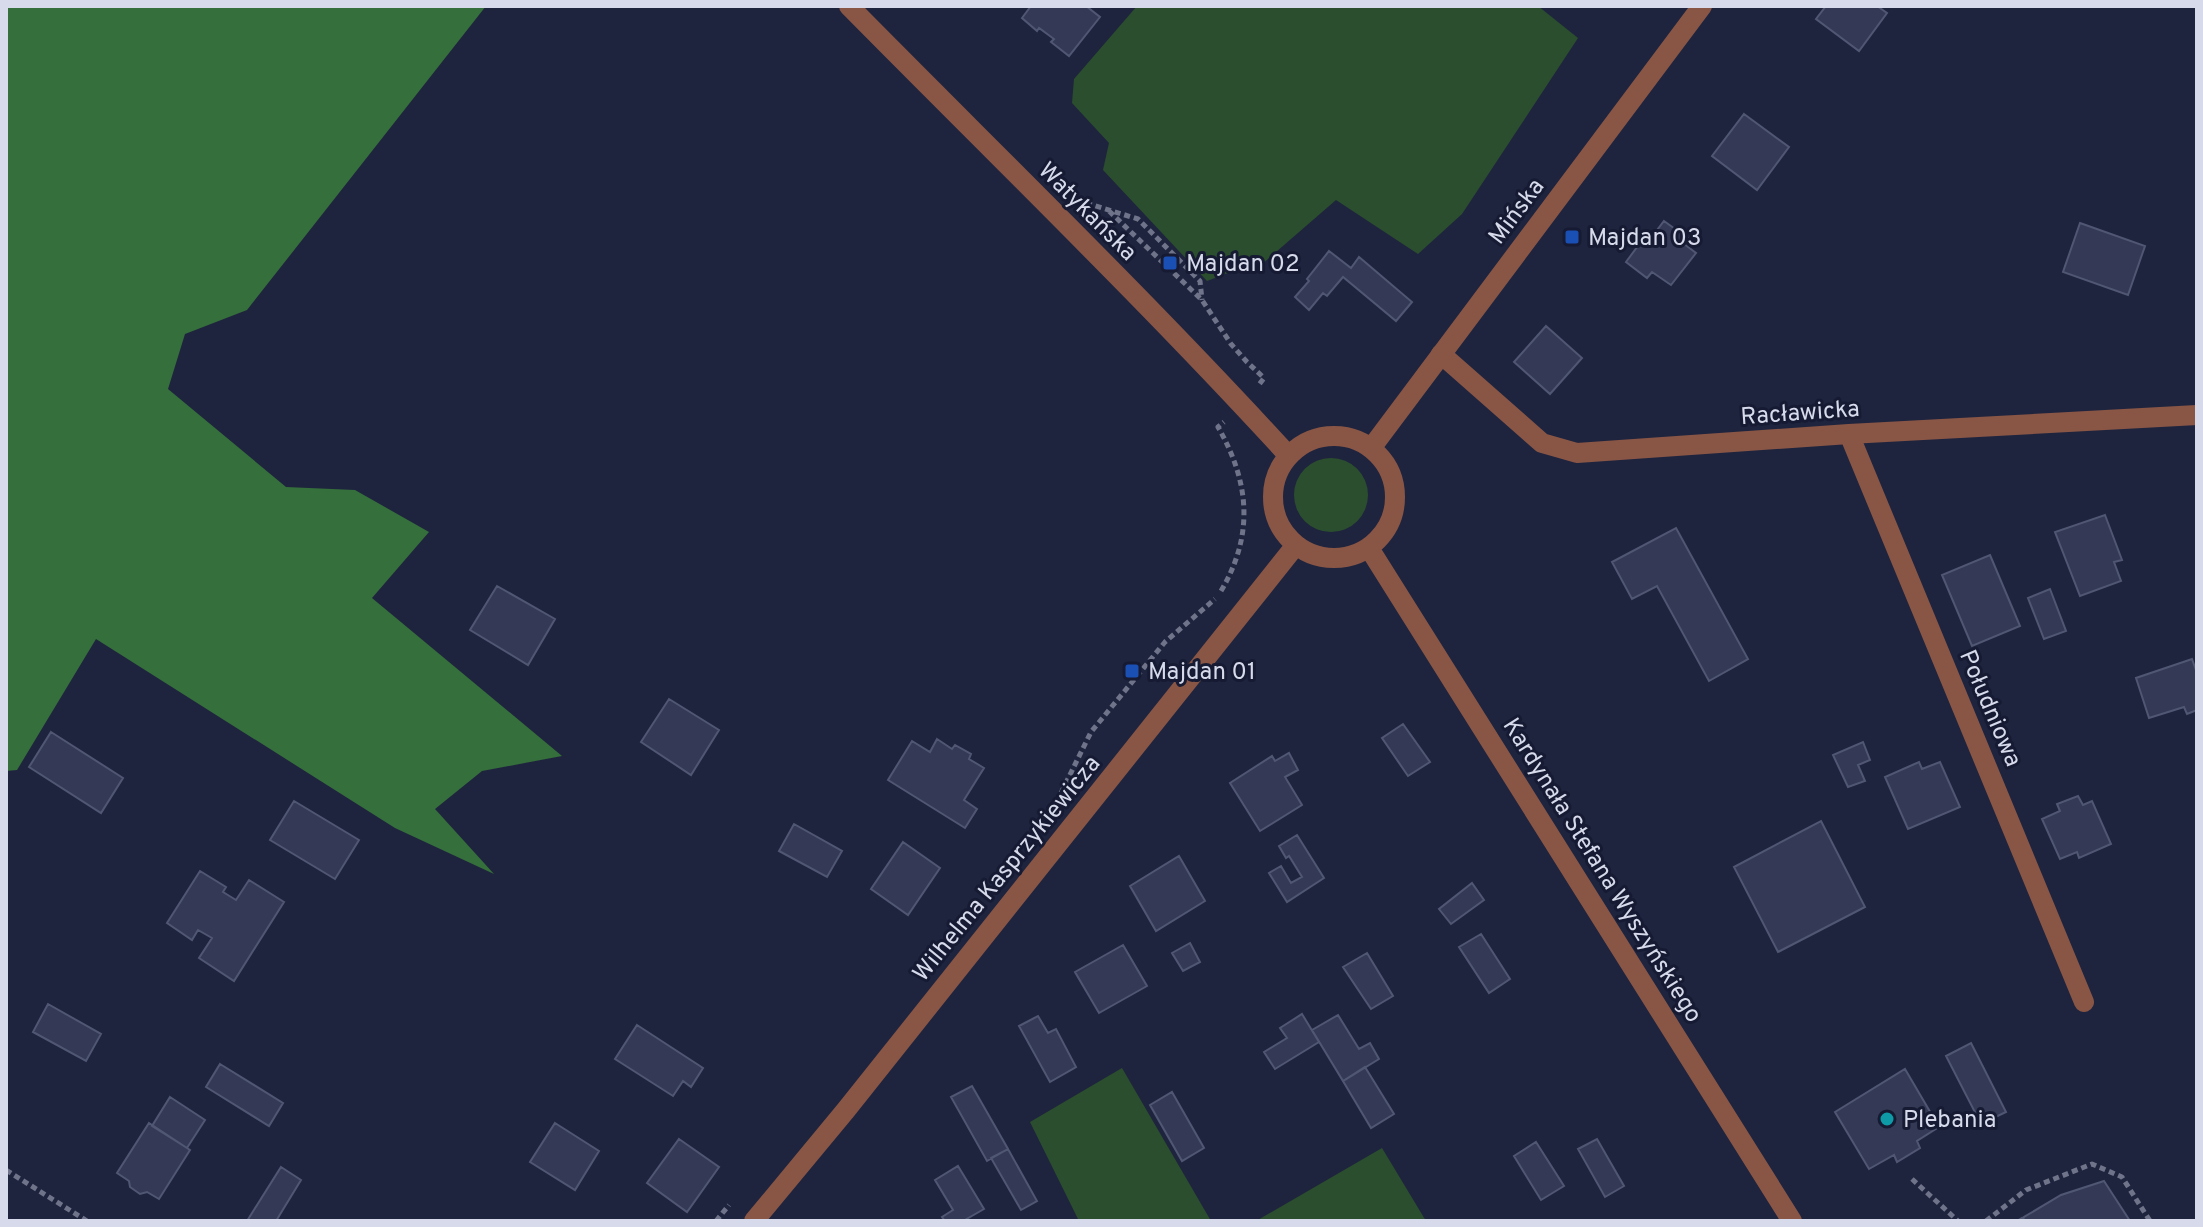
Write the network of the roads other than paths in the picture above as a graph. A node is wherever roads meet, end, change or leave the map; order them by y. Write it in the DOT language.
graph roads {
  1 [pos="849,6"];
  2 [pos="1702,6"];
  3 [pos="1441,354"];
  4 [pos="2197,415"];
  5 [pos="1849,434"];
  6 [pos="1372,447"];
  7 [pos="1288,455"];
  8 [pos="1296,545"];
  9 [pos="1369,548"];
  10 [pos="2084,1002"];
  11 [pos="754,1221"];
  12 [pos="1792,1221"];
  1 -- 7 [label="street, Watykańska"];
  2 -- 3 [label="street, Mińska"];
  3 -- 5 [label="street, Racławicka"];
  3 -- 6 [label="street, Mińska"];
  4 -- 5 [label="street, Racławicka"];
  5 -- 10 [label="street, Południowa"];
  6 -- 7 [label="street"];
  6 -- 9 [label="street"];
  7 -- 8 [label="street"];
  8 -- 9 [label="street"];
  8 -- 11 [label="street, Wilhelma Kasprzykiewicza"];
  9 -- 12 [label="street, Kardynała Stefana Wyszyńskiego"];
}
